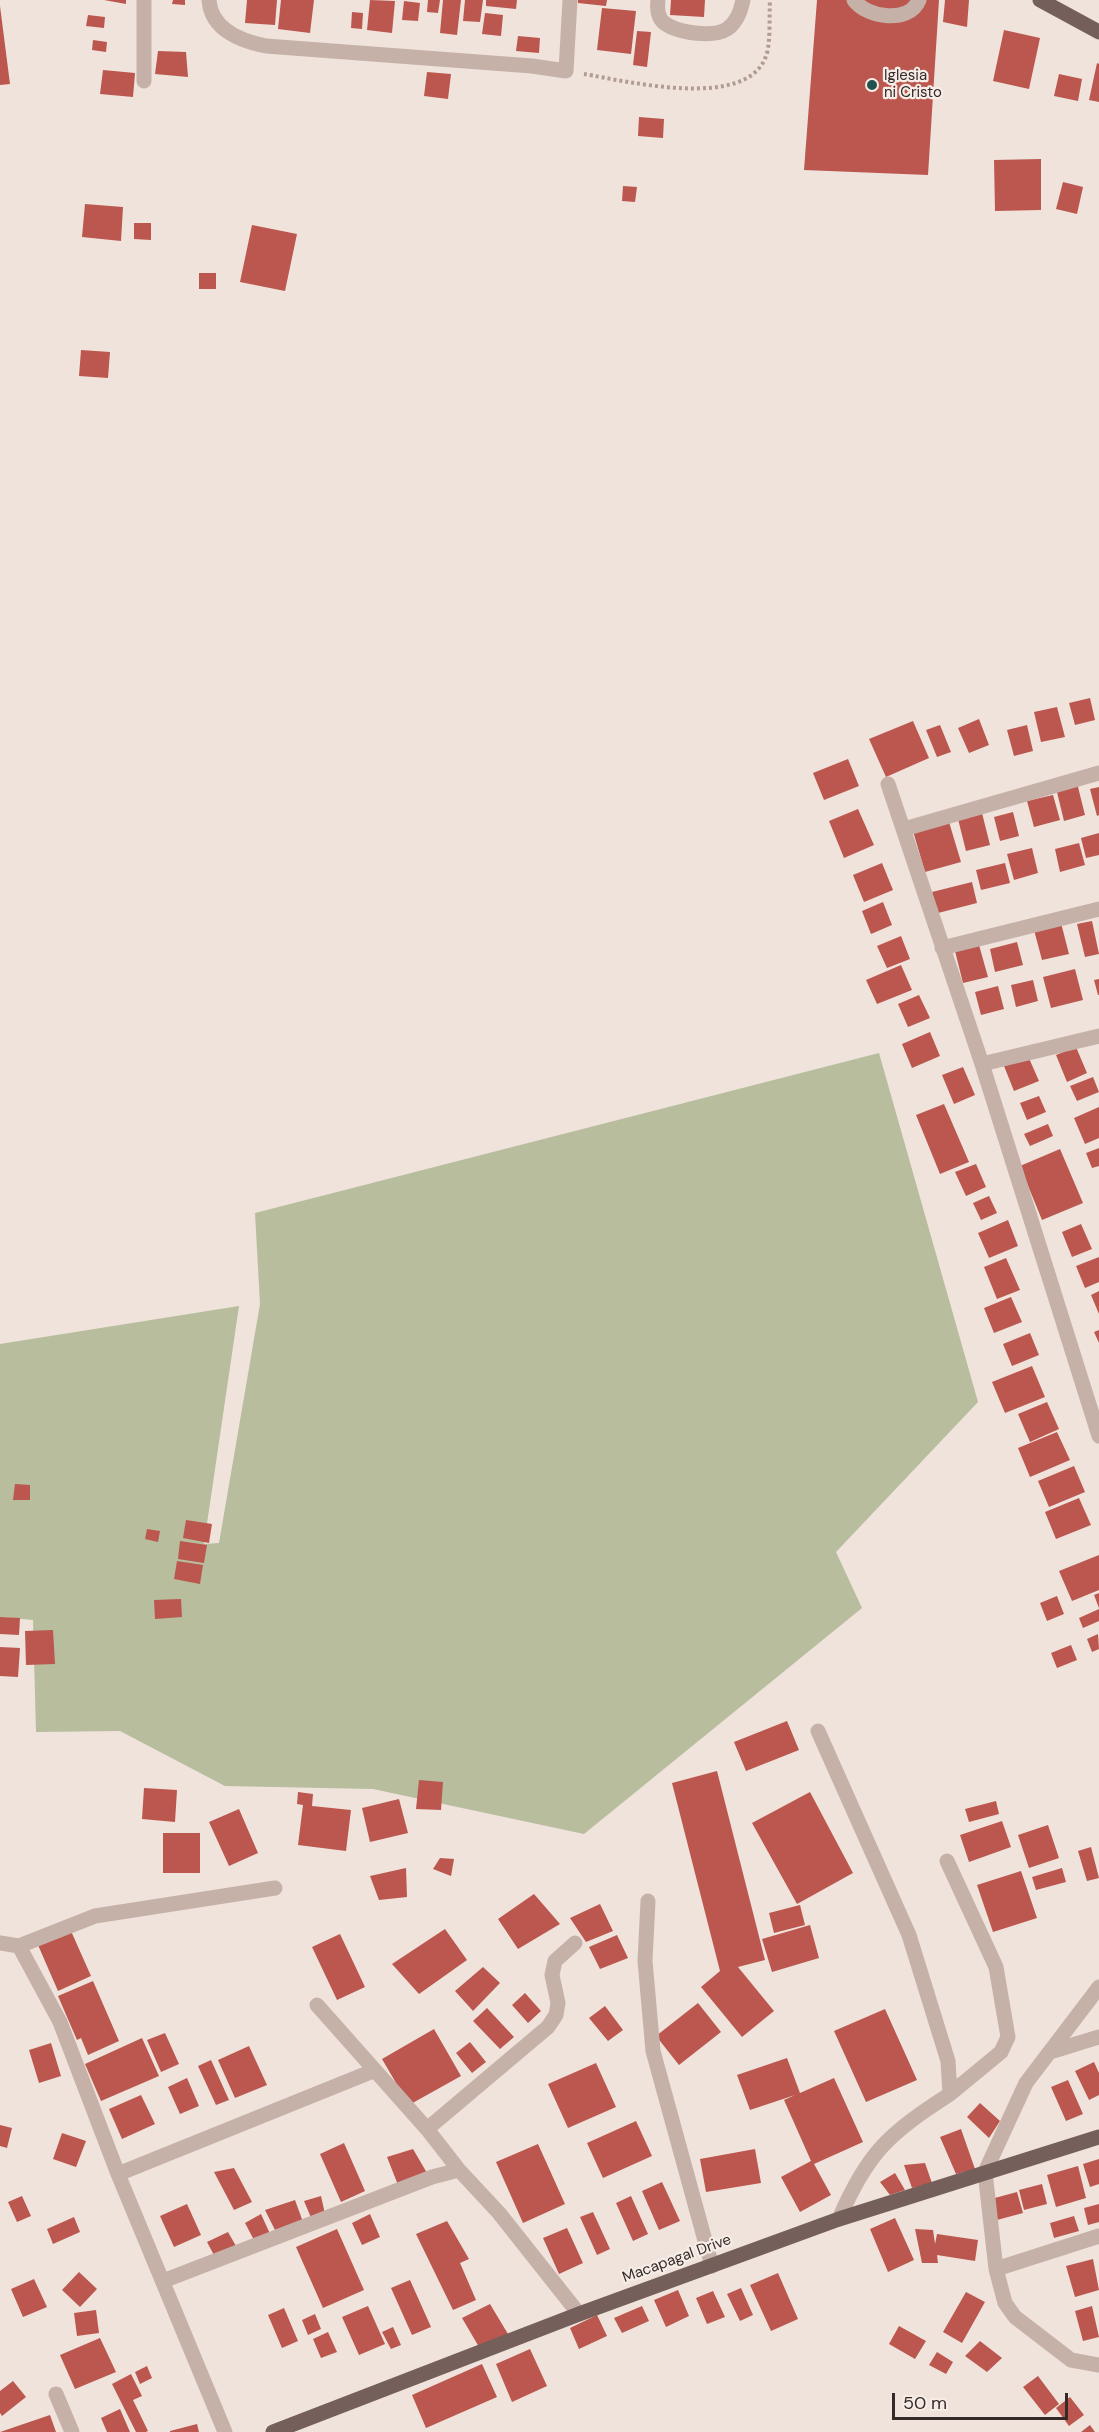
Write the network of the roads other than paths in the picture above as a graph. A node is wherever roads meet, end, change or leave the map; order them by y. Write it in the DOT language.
graph roads {
  1 [pos="144,0"];
  2 [pos="208,0"];
  3 [pos="570,0"];
  4 [pos="658,0"];
  5 [pos="743,0"];
  6 [pos="854,0"];
  7 [pos="919,0"];
  8 [pos="1049,2"];
  9 [pos="1099,32"];
  10 [pos="144,81"];
  11 [pos="1099,773"];
  12 [pos="888,784"];
  13 [pos="904,829"];
  14 [pos="1099,909"];
  15 [pos="942,948"];
  16 [pos="1099,1036"];
  17 [pos="982,1064"];
  18 [pos="1099,1436"];
  19 [pos="818,1731"];
  20 [pos="947,1861"];
  21 [pos="275,1888"];
  22 [pos="648,1901"];
  23 [pos="0,1943"];
  24 [pos="575,1943"];
  25 [pos="19,1946"];
  26 [pos="1099,1987"];
  27 [pos="317,2005"];
  28 [pos="1099,2037"];
  29 [pos="1050,2052"];
  30 [pos="374,2071"];
  31 [pos="950,2094"];
  32 [pos="427,2129"];
  33 [pos="1099,2137"];
  34 [pos="459,2170"];
  35 [pos="985,2172"];
  36 [pos="118,2174"];
  37 [pos="839,2219"];
  38 [pos="1099,2236"];
  39 [pos="711,2266"];
  40 [pos="996,2269"];
  41 [pos="163,2281"];
  42 [pos="579,2314"];
  43 [pos="1099,2365"];
  44 [pos="56,2394"];
  45 [pos="72,2432"];
  46 [pos="225,2432"];
  47 [pos="273,2432"];
  1 -- 10 [label="street"];
  2 -- 3 [label="street"];
  4 -- 5 [label="street"];
  6 -- 7 [label="street"];
  8 -- 9 [label="main road"];
  11 -- 13 [label="street"];
  12 -- 13 [label="street"];
  13 -- 15 [label="street"];
  14 -- 15 [label="street"];
  15 -- 17 [label="street"];
  16 -- 17 [label="street"];
  17 -- 18 [label="street"];
  19 -- 31 [label="street"];
  20 -- 31 [label="street"];
  21 -- 25 [label="street"];
  22 -- 39 [label="street"];
  23 -- 25 [label="street"];
  24 -- 32 [label="street"];
  25 -- 36 [label="street"];
  26 -- 29 [label="street"];
  27 -- 30 [label="street"];
  28 -- 29 [label="street"];
  29 -- 35 [label="street"];
  30 -- 32 [label="street"];
  30 -- 36 [label="street"];
  31 -- 37 [label="street"];
  32 -- 34 [label="street"];
  33 -- 35 [label="main road, Macapagal Drive"];
  34 -- 41 [label="street"];
  34 -- 42 [label="street"];
  35 -- 37 [label="main road, Macapagal Drive"];
  35 -- 40 [label="street"];
  36 -- 41 [label="street"];
  37 -- 39 [label="main road, Macapagal Drive"];
  38 -- 40 [label="street"];
  39 -- 42 [label="main road, Macapagal Drive"];
  40 -- 43 [label="street"];
  41 -- 46 [label="street"];
  42 -- 47 [label="main road, Macapagal Drive"];
  44 -- 45 [label="street"];
}
